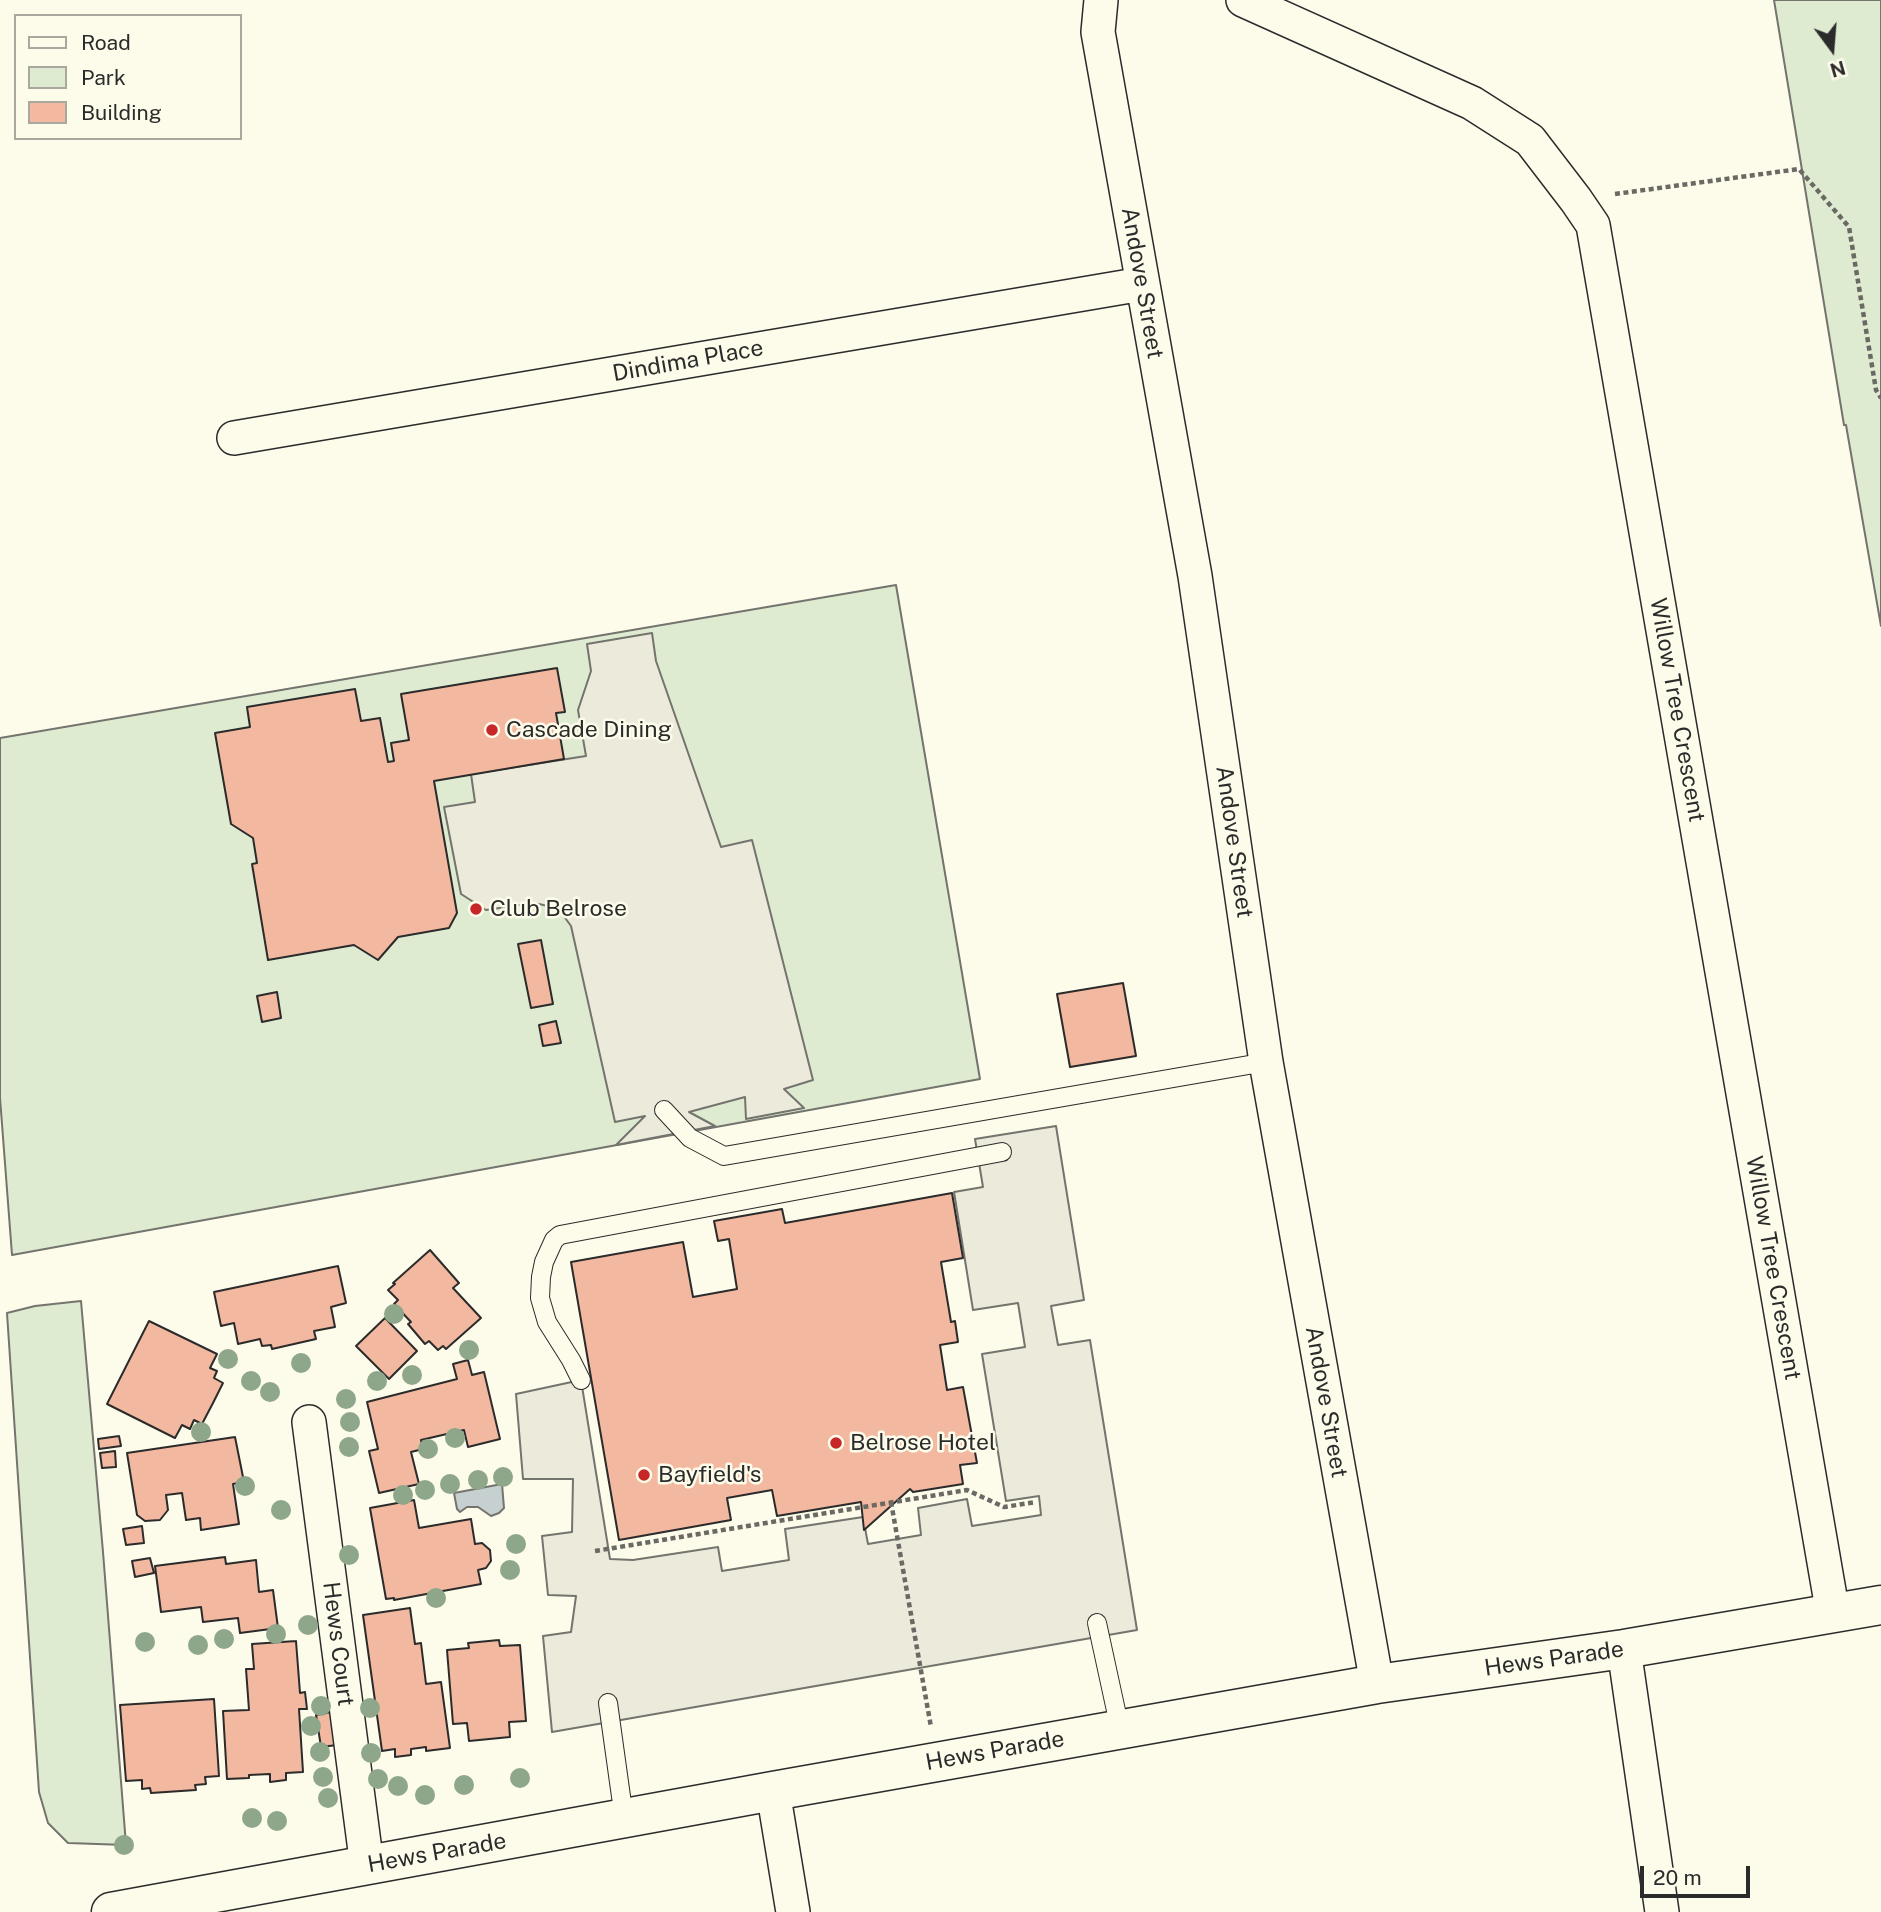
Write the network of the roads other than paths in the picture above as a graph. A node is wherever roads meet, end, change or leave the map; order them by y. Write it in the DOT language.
graph roads {
  1 [pos="1101,0"];
  2 [pos="1243,0"];
  3 [pos="1142,284"];
  4 [pos="234,438"];
  5 [pos="1266,1062"];
  6 [pos="664,1110"];
  7 [pos="1002,1152"];
  8 [pos="582,1380"];
  9 [pos="309,1422"];
  10 [pos="1881,1605"];
  11 [pos="1833,1614"];
  12 [pos="1097,1623"];
  13 [pos="1624,1649"];
  14 [pos="1377,1684"];
  15 [pos="608,1703"];
  16 [pos="1120,1729"];
  17 [pos="772,1791"];
  18 [pos="624,1818"];
  19 [pos="367,1866"];
  20 [pos="111,1912"];
  21 [pos="793,1912"];
  22 [pos="1662,1912"];
  1 -- 3 [label="street, Andove Street"];
  2 -- 11 [label="street, Willow Tree Crescent"];
  3 -- 4 [label="street, Dindima Place"];
  3 -- 5 [label="street, Andove Street"];
  5 -- 6 [label="lane"];
  5 -- 14 [label="street, Andove Street"];
  7 -- 8 [label="lane"];
  9 -- 19 [label="street, Hews Court"];
  10 -- 11 [label="street, Hews Parade"];
  11 -- 13 [label="street, Hews Parade"];
  12 -- 16 [label="lane"];
  13 -- 14 [label="street, Hews Parade"];
  13 -- 22 [label="street"];
  14 -- 16 [label="street, Hews Parade"];
  15 -- 18 [label="lane"];
  16 -- 17 [label="street, Hews Parade"];
  17 -- 18 [label="street, Hews Parade"];
  17 -- 21 [label="street"];
  18 -- 19 [label="street, Hews Parade"];
  19 -- 20 [label="street, Hews Parade"];
}
